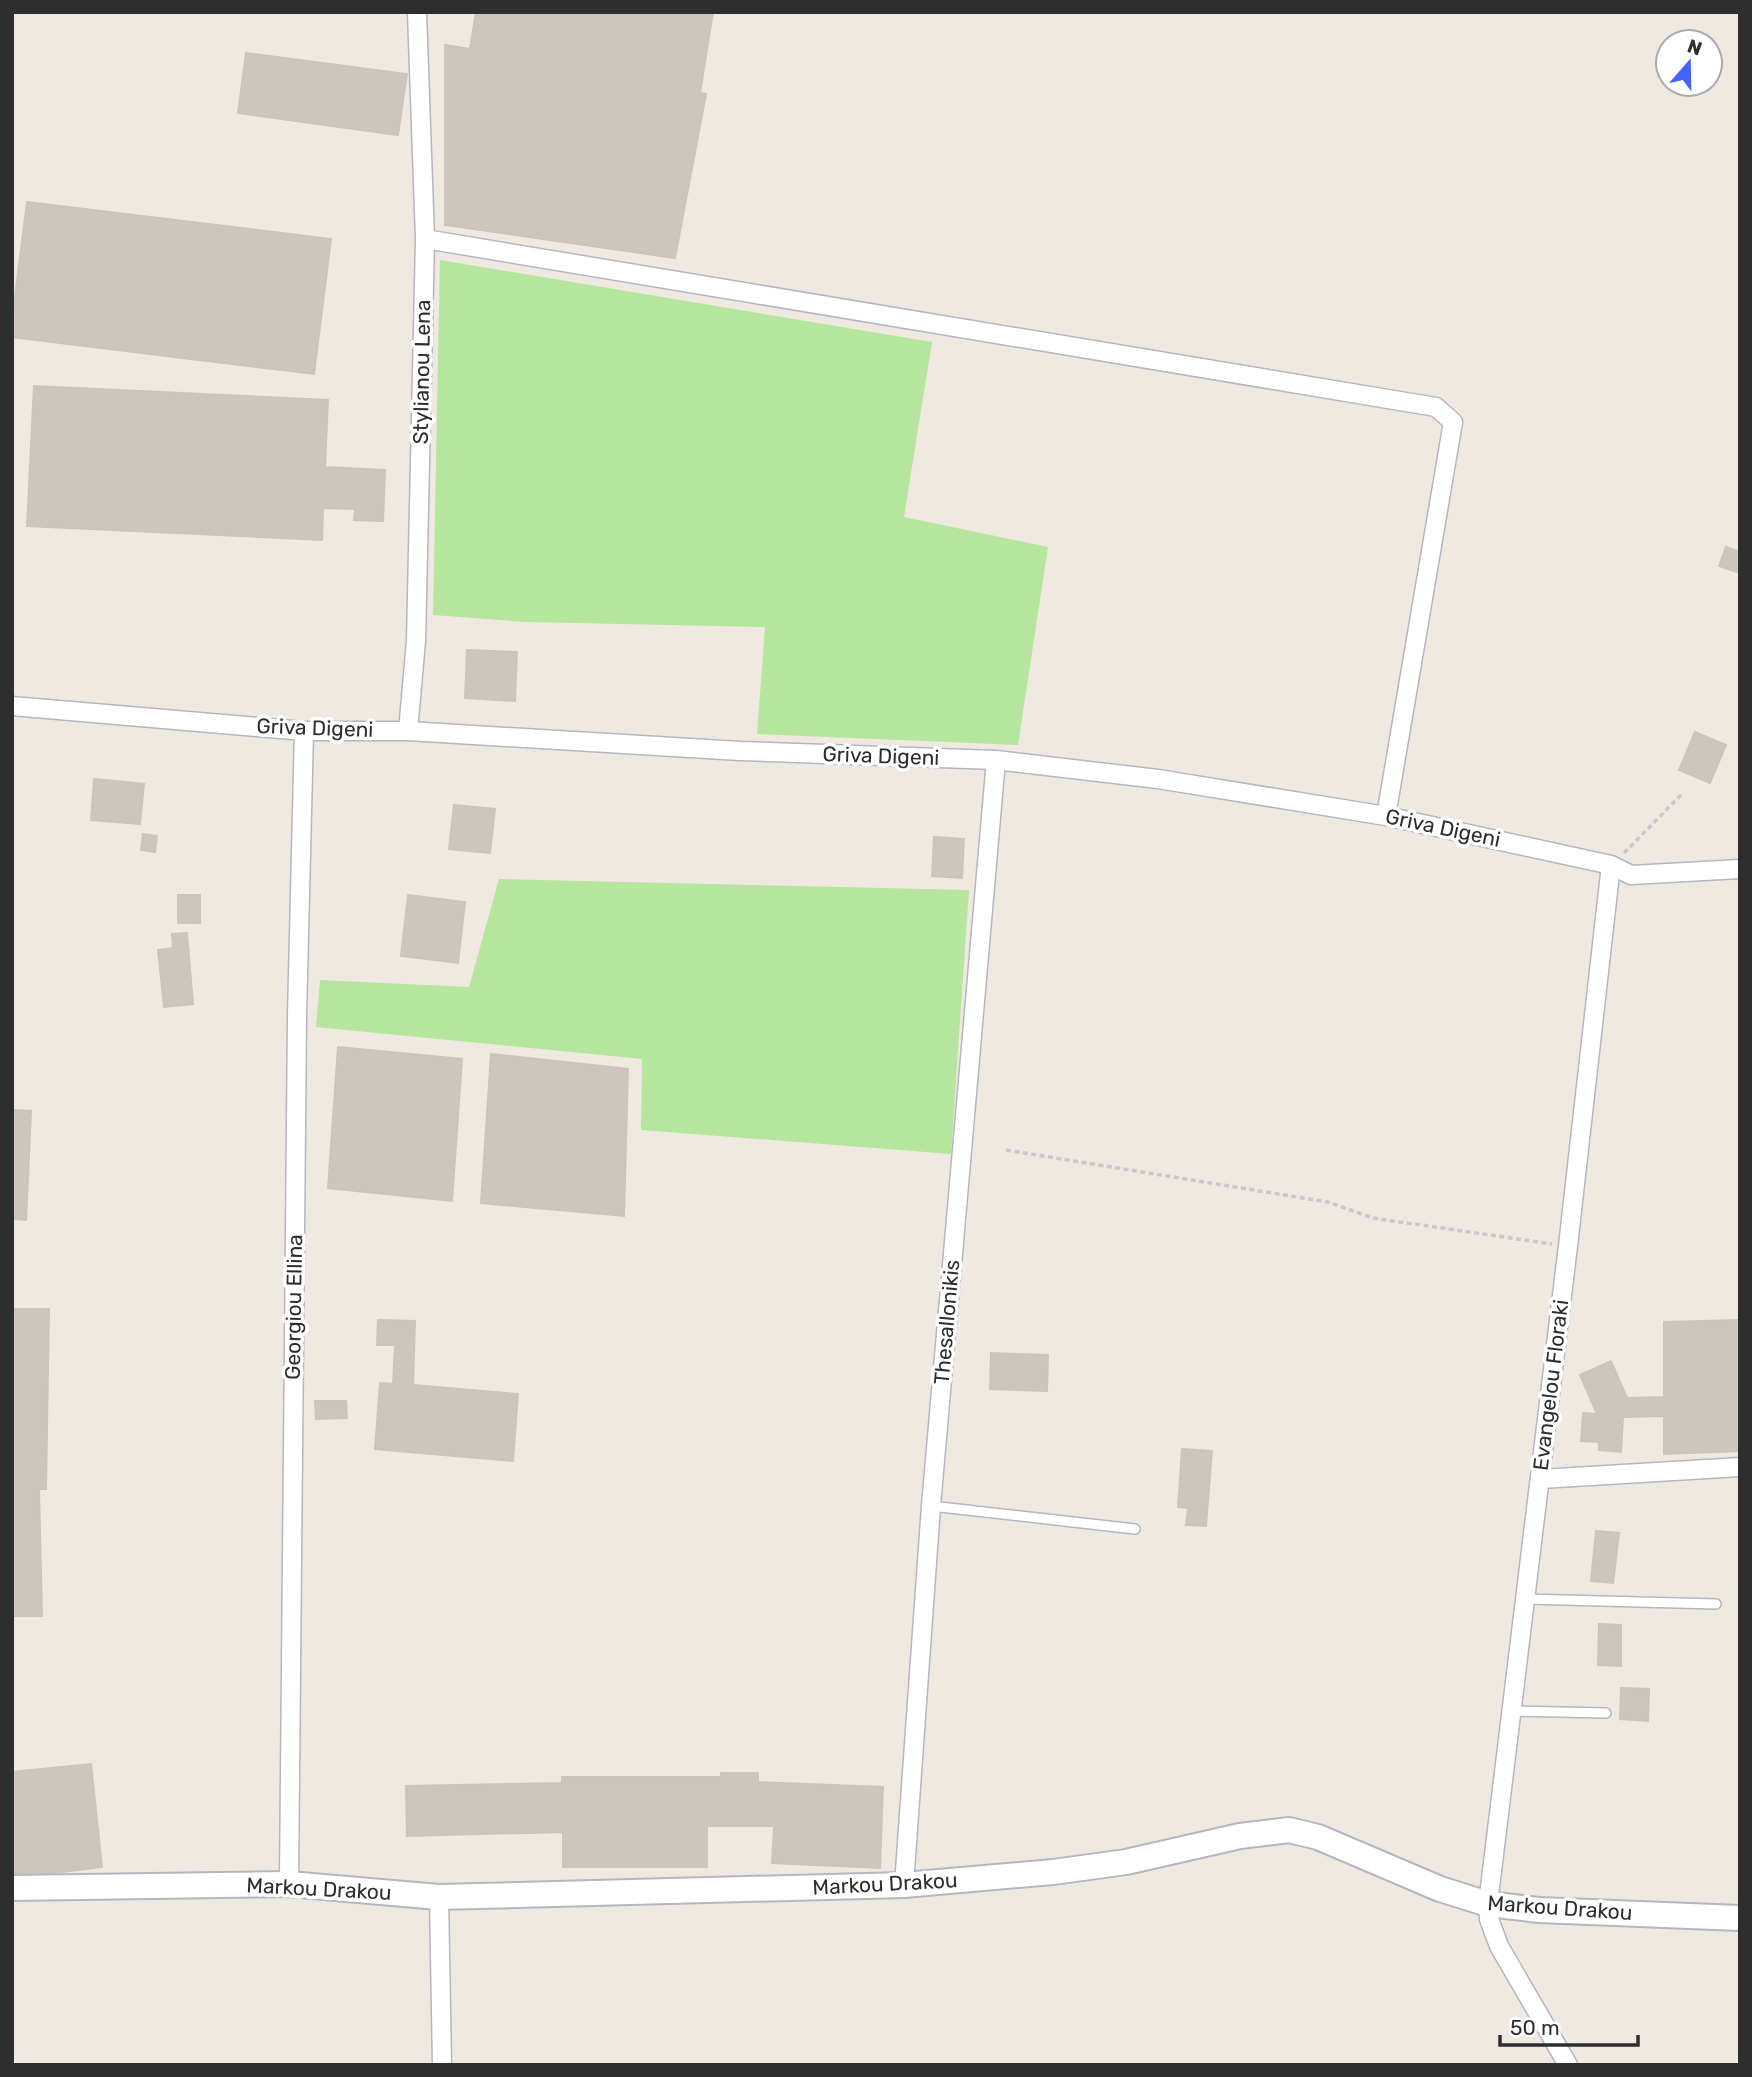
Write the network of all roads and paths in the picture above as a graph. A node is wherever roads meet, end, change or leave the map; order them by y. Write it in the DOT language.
graph roads {
  1 [pos="418,12"];
  2 [pos="425,239"];
  3 [pos="12,706"];
  4 [pos="304,731"];
  5 [pos="408,731"];
  6 [pos="996,760"];
  7 [pos="1681,795"];
  8 [pos="1385,816"];
  9 [pos="1611,865"];
  10 [pos="1740,869"];
  11 [pos="1006,1150"];
  12 [pos="1568,1247"];
  13 [pos="1740,1467"];
  14 [pos="1540,1479"];
  15 [pos="931,1506"];
  16 [pos="1135,1529"];
  17 [pos="1525,1599"];
  18 [pos="1716,1604"];
  19 [pos="1511,1711"];
  20 [pos="1606,1713"];
  21 [pos="289,1884"];
  22 [pos="904,1885"];
  23 [pos="12,1888"];
  24 [pos="439,1897"];
  25 [pos="1488,1904"];
  26 [pos="1740,1919"];
  27 [pos="442,2065"];
  28 [pos="1568,2065"];
  1 -- 2 [label="street, Stylianou Lena"];
  2 -- 5 [label="street, Stylianou Lena"];
  2 -- 8 [label="street"];
  3 -- 4 [label="street, Griva Digeni"];
  4 -- 5 [label="street, Griva Digeni"];
  4 -- 21 [label="street, Georgiou Ellina"];
  5 -- 6 [label="street, Griva Digeni"];
  6 -- 8 [label="street, Griva Digeni"];
  6 -- 15 [label="street, Thesallonikis"];
  7 -- 9 [label="path"];
  8 -- 9 [label="street, Griva Digeni"];
  9 -- 10 [label="street, Griva Digeni"];
  9 -- 12 [label="street, Evangelou Floraki"];
  11 -- 12 [label="path"];
  12 -- 14 [label="street, Evangelou Floraki"];
  13 -- 14 [label="street"];
  14 -- 17 [label="street, Evangelou Floraki"];
  15 -- 16 [label="lane"];
  15 -- 22 [label="street, Thesallonikis"];
  17 -- 18 [label="lane"];
  17 -- 19 [label="street, Evangelou Floraki"];
  19 -- 20 [label="lane"];
  19 -- 25 [label="street, Evangelou Floraki"];
  21 -- 23 [label="street, Markou Drakou"];
  21 -- 24 [label="street, Markou Drakou"];
  22 -- 24 [label="street, Markou Drakou"];
  22 -- 25 [label="street, Markou Drakou"];
  24 -- 27 [label="street"];
  25 -- 26 [label="street, Markou Drakou"];
  25 -- 28 [label="street"];
}
